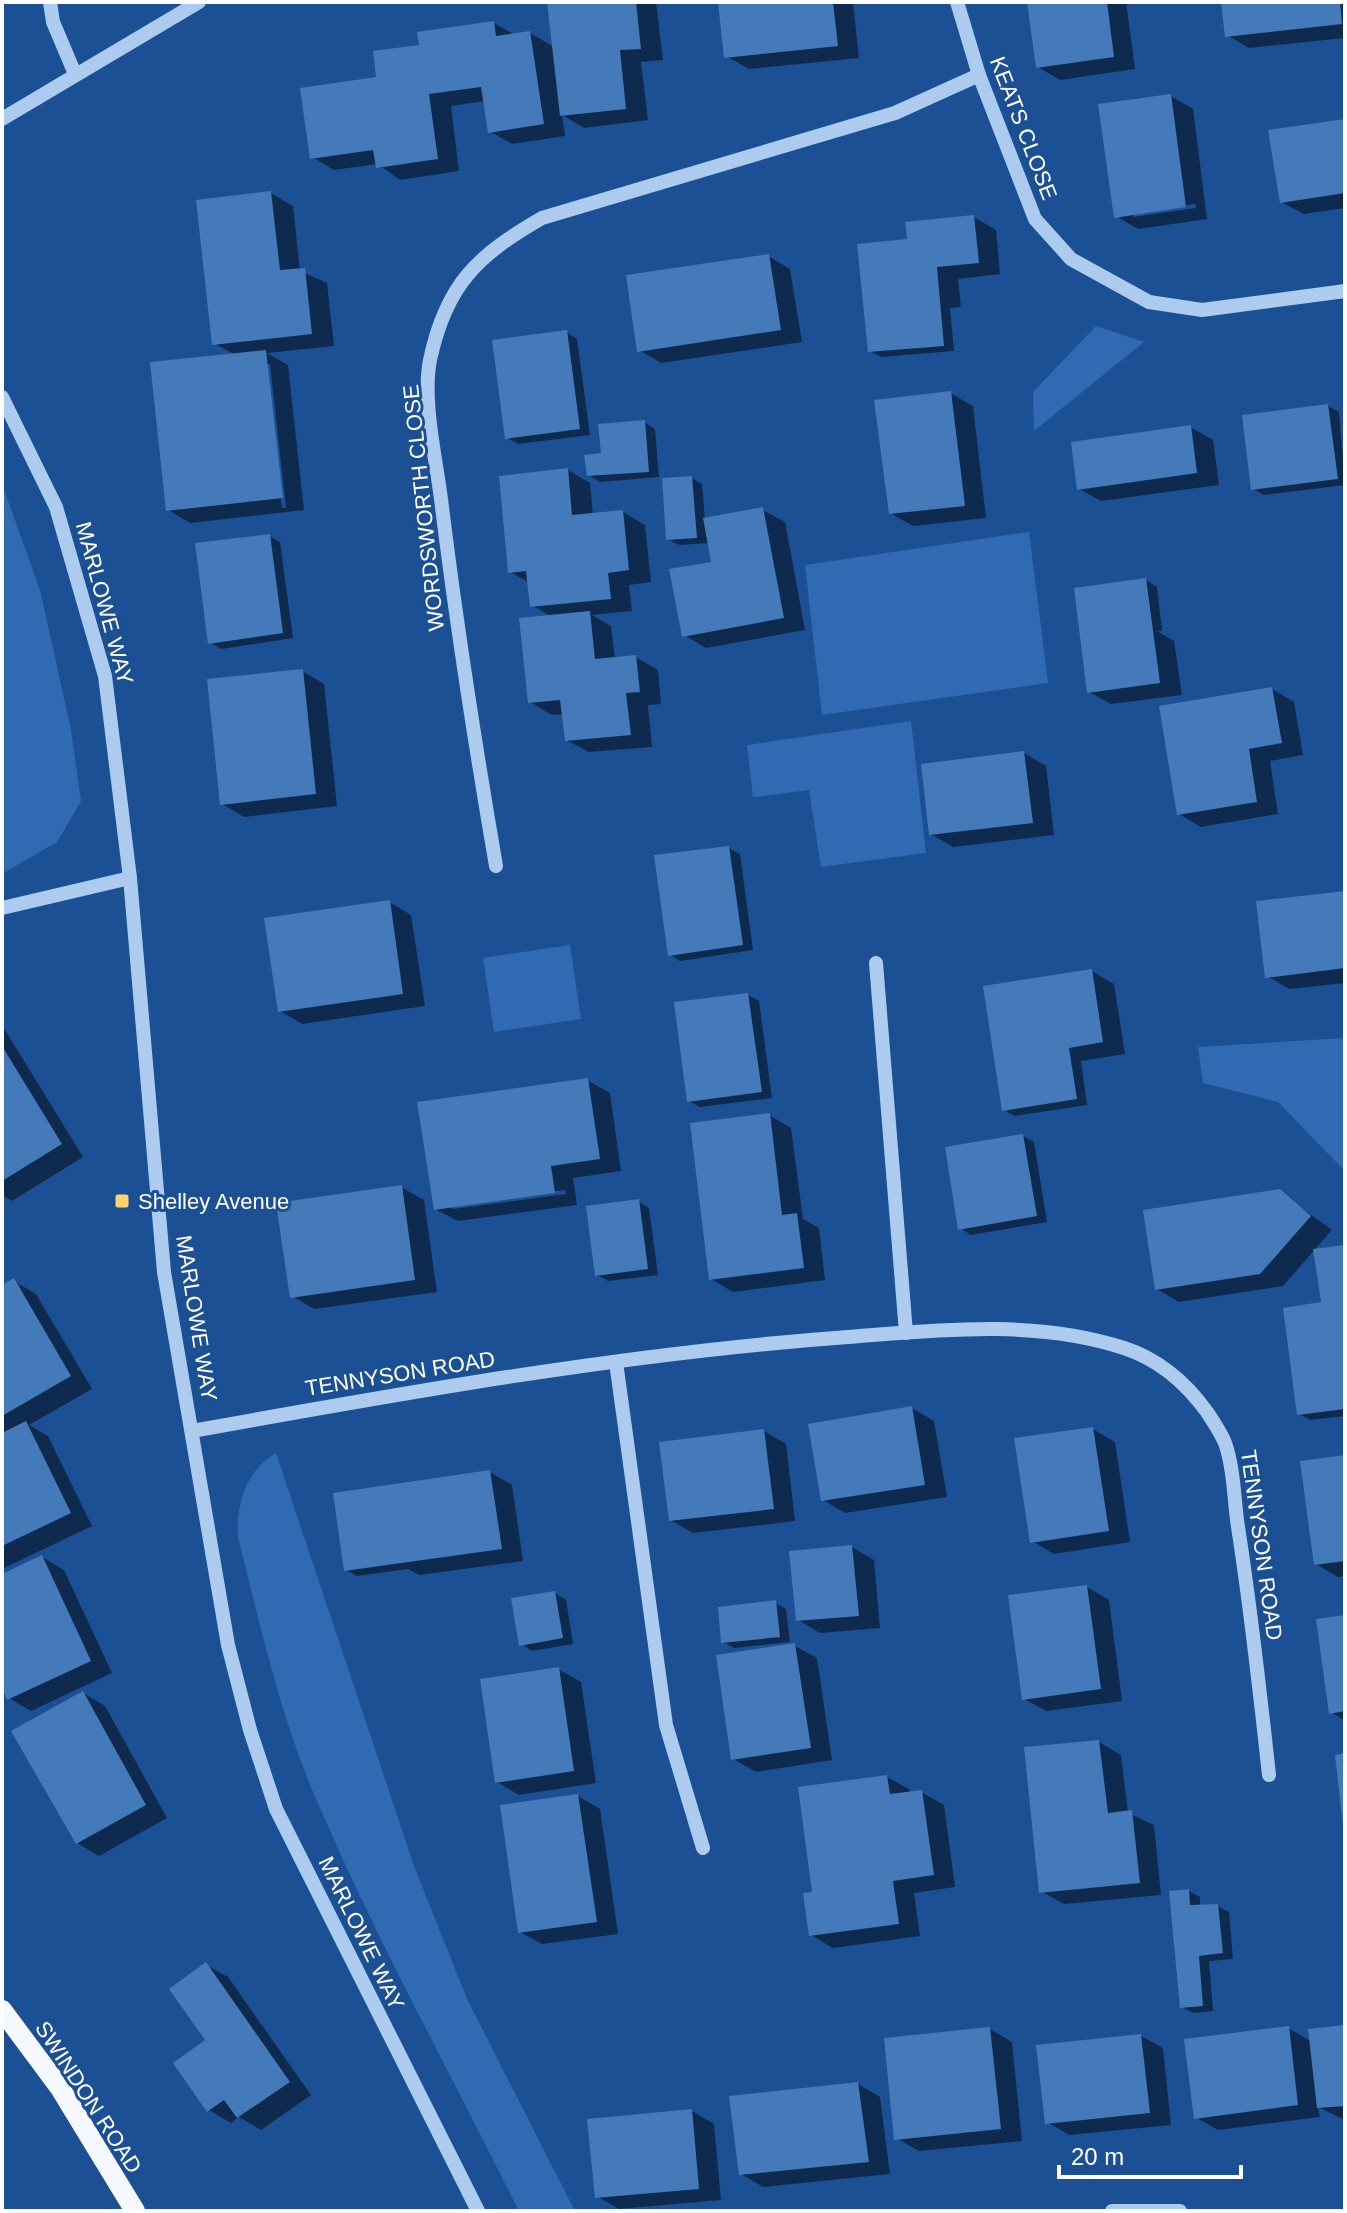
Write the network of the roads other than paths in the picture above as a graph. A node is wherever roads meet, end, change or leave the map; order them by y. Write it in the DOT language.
graph roads {
  1 [pos="50,2"];
  2 [pos="199,2"];
  3 [pos="957,2"];
  4 [pos="75,74"];
  5 [pos="979,75"];
  6 [pos="2,119"];
  7 [pos="1345,291"];
  8 [pos="2,397"];
  9 [pos="496,866"];
  10 [pos="130,878"];
  11 [pos="2,908"];
  12 [pos="876,963"];
  13 [pos="906,1333"];
  14 [pos="616,1362"];
  15 [pos="192,1431"];
  16 [pos="1269,1775"];
  17 [pos="703,1848"];
  18 [pos="2,2010"];
  19 [pos="135,2211"];
  20 [pos="478,2211"];
  21 [pos="1112,2211"];
  22 [pos="1180,2211"];
  1 -- 4 [label="street"];
  2 -- 4 [label="street"];
  3 -- 5 [label="street, KEATS CLOSE"];
  4 -- 6 [label="street"];
  5 -- 7 [label="street, KEATS CLOSE"];
  5 -- 9 [label="street, WORDSWORTH CLOSE"];
  8 -- 10 [label="street, MARLOWE WAY"];
  10 -- 11 [label="street"];
  10 -- 15 [label="street, MARLOWE WAY"];
  12 -- 13 [label="street"];
  13 -- 14 [label="street, TENNYSON ROAD"];
  13 -- 16 [label="street, TENNYSON ROAD"];
  14 -- 15 [label="street, TENNYSON ROAD"];
  14 -- 17 [label="street"];
  15 -- 20 [label="street, MARLOWE WAY"];
  18 -- 19 [label="main road, SWINDON ROAD"];
  21 -- 22 [label="street"];
}
